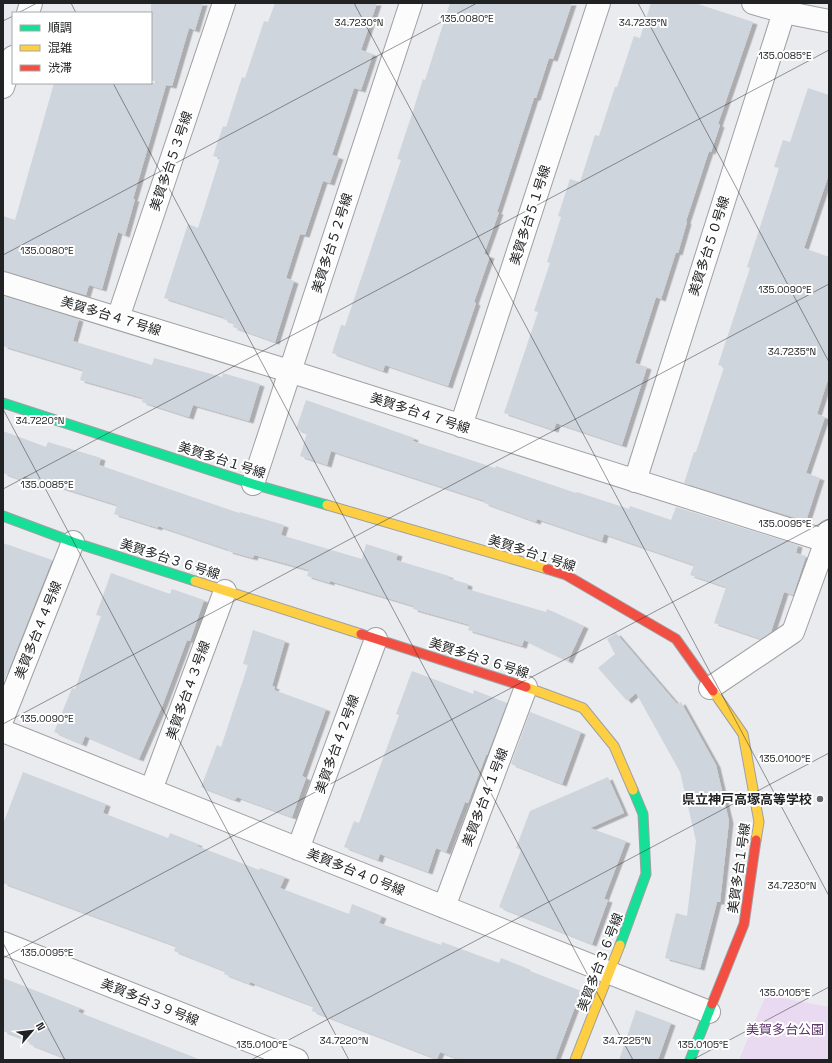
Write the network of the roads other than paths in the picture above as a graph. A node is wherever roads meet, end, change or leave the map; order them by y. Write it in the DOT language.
graph roads {
  1 [pos="224,3"];
  2 [pos="412,3"];
  3 [pos="600,3"];
  4 [pos="753,3"];
  5 [pos="784,12"];
  6 [pos="829,20"];
  7 [pos="12,60"];
  8 [pos="3,87"];
  9 [pos="3,282"];
  10 [pos="118,318"];
  11 [pos="289,372"];
  12 [pos="3,403"];
  13 [pos="461,426"];
  14 [pos="635,481"];
  15 [pos="253,484"];
  16 [pos="3,516"];
  17 [pos="828,536"];
  18 [pos="73,542"];
  19 [pos="225,591"];
  20 [pos="376,639"];
  21 [pos="526,687"];
  22 [pos="710,688"];
  23 [pos="3,718"];
  24 [pos="3,730"];
  25 [pos="152,790"];
  26 [pos="298,849"];
  27 [pos="444,907"];
  28 [pos="3,943"];
  29 [pos="610,974"];
  30 [pos="709,1012"];
  31 [pos="297,1060"];
  32 [pos="575,1060"];
  33 [pos="690,1060"];
  1 -- 10 [label="street, 美賀多台５３号線"];
  2 -- 11 [label="street, 美賀多台５２号線"];
  3 -- 13 [label="street, 美賀多台５１号線"];
  4 -- 5 [label="street"];
  5 -- 6 [label="street"];
  5 -- 14 [label="street, 美賀多台５０号線"];
  7 -- 8 [label="street"];
  9 -- 10 [label="street, 美賀多台４７号線"];
  10 -- 11 [label="street, 美賀多台４７号線"];
  11 -- 13 [label="street, 美賀多台４７号線"];
  11 -- 15 [label="street, 美賀多台５２号線"];
  12 -- 15 [label="street, 美賀多台１号線"];
  13 -- 14 [label="street, 美賀多台４７号線"];
  14 -- 17 [label="street, 美賀多台４７号線"];
  15 -- 22 [label="street, 美賀多台１号線"];
  16 -- 18 [label="street, 美賀多台３６号線"];
  17 -- 22 [label="street"];
  18 -- 19 [label="street, 美賀多台３６号線"];
  18 -- 23 [label="street, 美賀多台４４号線"];
  19 -- 20 [label="street, 美賀多台３６号線"];
  19 -- 25 [label="street, 美賀多台４３号線"];
  20 -- 21 [label="street, 美賀多台３６号線"];
  20 -- 26 [label="street, 美賀多台４２号線"];
  21 -- 27 [label="street, 美賀多台４１号線"];
  21 -- 29 [label="street, 美賀多台３６号線"];
  22 -- 30 [label="street, 美賀多台１号線"];
  24 -- 25 [label="street, 美賀多台４０号線"];
  25 -- 26 [label="street, 美賀多台４０号線"];
  26 -- 27 [label="street, 美賀多台４０号線"];
  27 -- 29 [label="street, 美賀多台４０号線"];
  28 -- 31 [label="street, 美賀多台３９号線"];
  29 -- 30 [label="street, 美賀多台４０号線"];
  29 -- 32 [label="street, 美賀多台３６号線"];
  30 -- 33 [label="street, 美賀多台１号線"];
}
